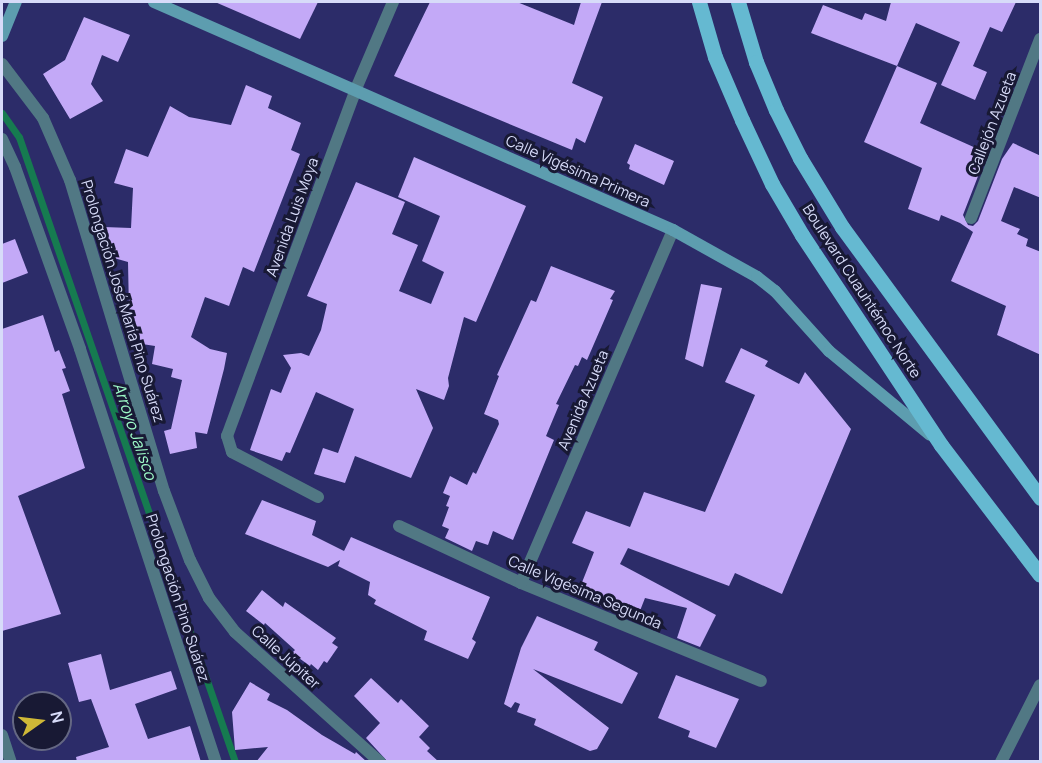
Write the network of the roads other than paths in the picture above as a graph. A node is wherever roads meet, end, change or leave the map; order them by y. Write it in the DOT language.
graph roads {
  1 [pos="16,2"];
  2 [pos="393,2"];
  3 [pos="699,2"];
  4 [pos="738,2"];
  5 [pos="160,3"];
  6 [pos="2,36"];
  7 [pos="1041,39"];
  8 [pos="2,64"];
  9 [pos="355,91"];
  10 [pos="2,139"];
  11 [pos="971,218"];
  12 [pos="673,230"];
  13 [pos="941,445"];
  14 [pos="318,497"];
  15 [pos="1041,498"];
  16 [pos="399,526"];
  17 [pos="190,560"];
  18 [pos="1041,575"];
  19 [pos="521,582"];
  20 [pos="761,681"];
  21 [pos="1041,685"];
  22 [pos="2,735"];
  23 [pos="11,762"];
  24 [pos="216,762"];
  25 [pos="380,762"];
  26 [pos="1001,762"];
  1 -- 6 [label="street"];
  2 -- 9 [label="street, Avenida Luis Moya"];
  3 -- 13 [label="main road, Boulevard Cuauhtémoc Norte"];
  4 -- 15 [label="main road, Boulevard Cuauhtémoc Norte"];
  5 -- 9 [label="street, Calle Vigésima Primera"];
  7 -- 11 [label="street, Callejón Azueta"];
  8 -- 17 [label="street, Prolongación José María Pino Suárez"];
  9 -- 12 [label="street, Calle Vigésima Primera"];
  9 -- 14 [label="street, Avenida Luis Moya"];
  10 -- 24 [label="street, Prolongación Pino Suárez"];
  12 -- 13 [label="street, Calle Vigésima Primera"];
  12 -- 19 [label="street, Avenida Azueta"];
  13 -- 18 [label="main road, Boulevard Cuauhtémoc Norte"];
  16 -- 19 [label="street, Calle Vigésima Segunda"];
  17 -- 25 [label="street, Calle Júpiter"];
  19 -- 20 [label="street, Calle Vigésima Segunda"];
  21 -- 26 [label="street"];
  22 -- 23 [label="street"];
}
